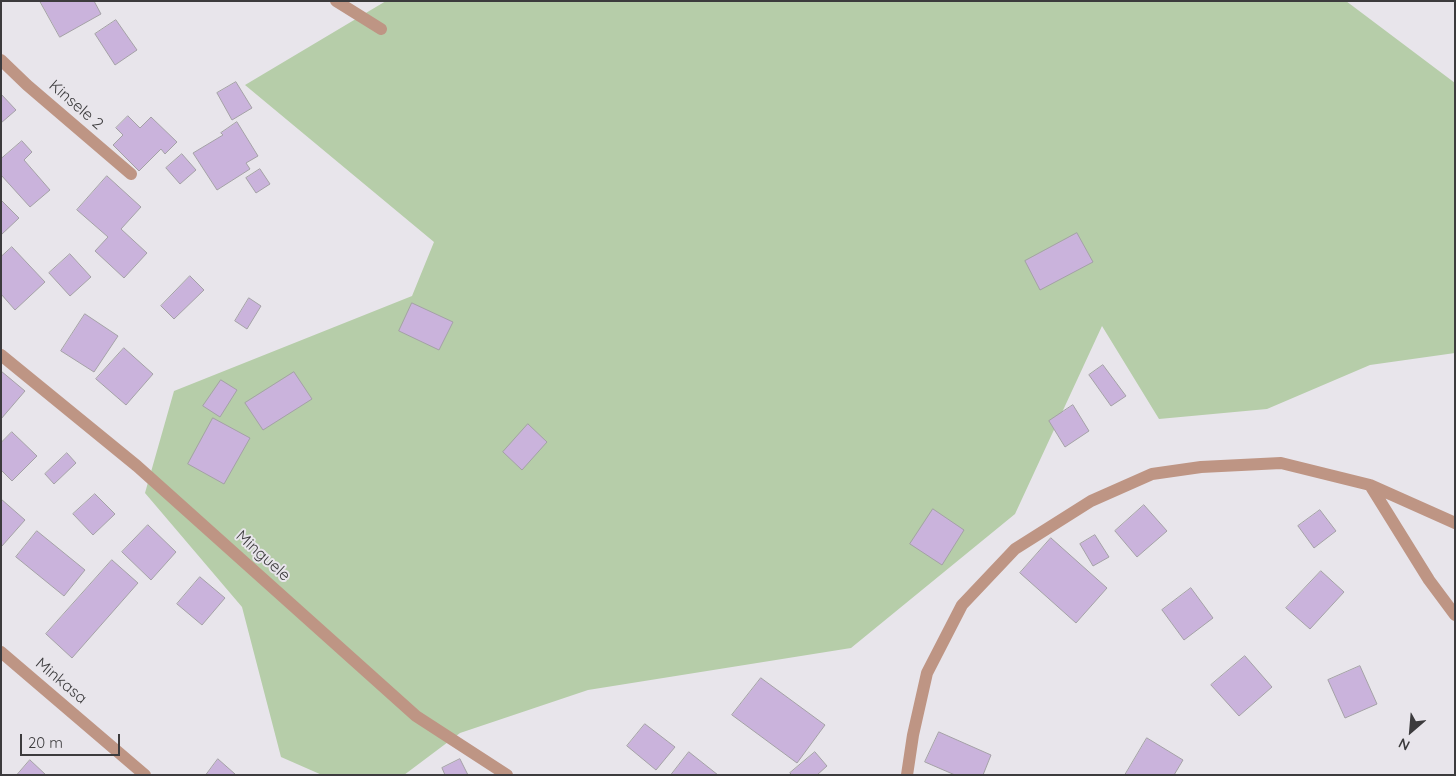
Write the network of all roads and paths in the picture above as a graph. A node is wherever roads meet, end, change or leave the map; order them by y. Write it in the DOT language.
graph roads {
  1 [pos="336,1"];
  2 [pos="381,29"];
  3 [pos="1,60"];
  4 [pos="131,174"];
  5 [pos="1,355"];
  6 [pos="1370,486"];
  7 [pos="1455,523"];
  8 [pos="1455,615"];
  9 [pos="1,652"];
  10 [pos="146,775"];
  11 [pos="507,775"];
  12 [pos="908,775"];
  1 -- 2 [label="street"];
  3 -- 4 [label="street, Kinsele 2"];
  5 -- 11 [label="street, Minguele"];
  6 -- 7 [label="street"];
  6 -- 8 [label="street"];
  6 -- 12 [label="street"];
  9 -- 10 [label="street, Minkasa"];
}
